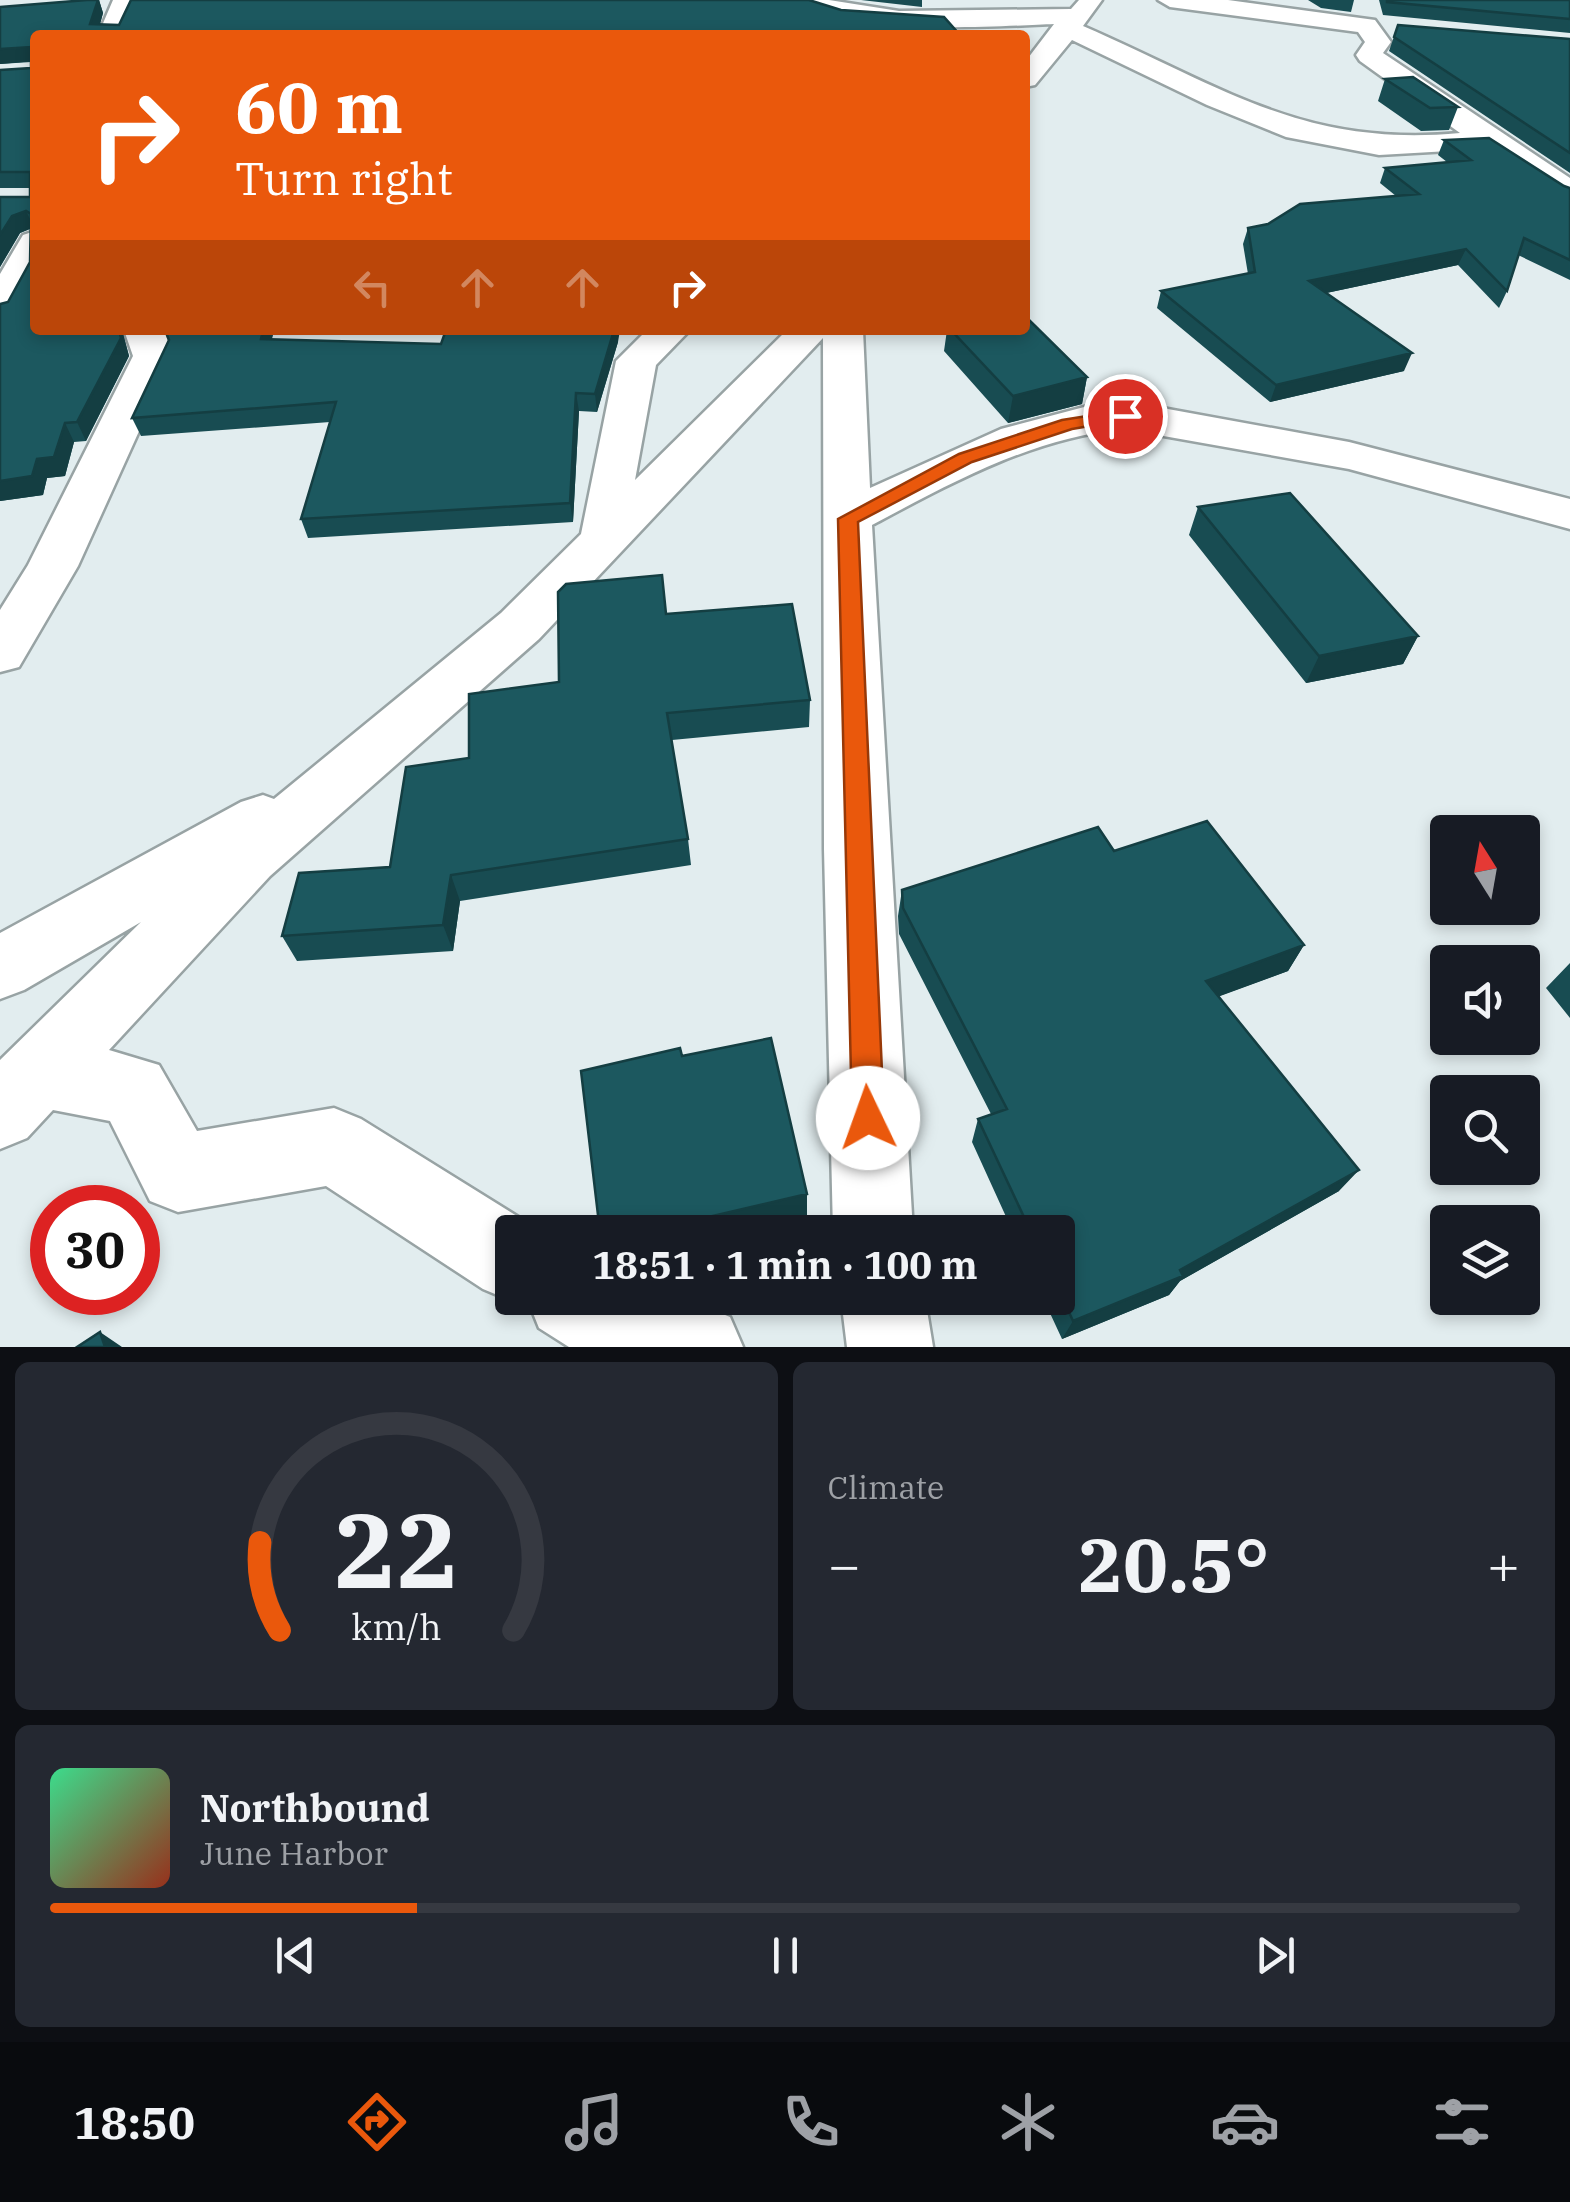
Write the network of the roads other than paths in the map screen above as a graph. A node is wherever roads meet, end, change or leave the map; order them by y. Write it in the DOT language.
graph roads {
  1 [pos="125,0"];
  2 [pos="806,0"];
  3 [pos="1170,0"];
  4 [pos="1365,12"];
  5 [pos="1077,14"];
  6 [pos="1403,28"];
  7 [pos="113,30"];
  8 [pos="1030,73"];
  9 [pos="1494,140"];
  10 [pos="1570,192"];
  11 [pos="30,252"];
  12 [pos="0,310"];
  13 [pos="30,329"];
  14 [pos="0,332"];
  15 [pos="146,335"];
  16 [pos="665,335"];
  17 [pos="804,335"];
  18 [pos="842,335"];
  19 [pos="1570,514"];
  20 [pos="848,519"];
  21 [pos="605,541"];
  22 [pos="53,566"];
  23 [pos="0,571"];
  24 [pos="0,653"];
  25 [pos="346,775"];
  26 [pos="0,968"];
  27 [pos="20,1092"];
  28 [pos="872,1215"];
  29 [pos="495,1249"];
  30 [pos="596,1315"];
  31 [pos="885,1315"];
  32 [pos="700,1347"];
  33 [pos="890,1347"];
  1 -- 7 [label="street"];
  2 -- 5 [label="street"];
  3 -- 4 [label="street"];
  4 -- 6 [label="street"];
  4 -- 9 [label="street"];
  5 -- 8 [label="street"];
  5 -- 9 [label="street"];
  9 -- 10 [label="street"];
  11 -- 12 [label="street"];
  13 -- 14 [label="street"];
  15 -- 22 [label="street"];
  16 -- 21 [label="street"];
  17 -- 21 [label="street"];
  18 -- 20 [label="street"];
  19 -- 20 [label="street"];
  20 -- 28 [label="street"];
  21 -- 25 [label="street"];
  22 -- 23 [label="street"];
  22 -- 24 [label="street"];
  25 -- 26 [label="street"];
  25 -- 27 [label="street"];
  27 -- 29 [label="street"];
  30 -- 32 [label="street"];
  31 -- 33 [label="street"];
}
